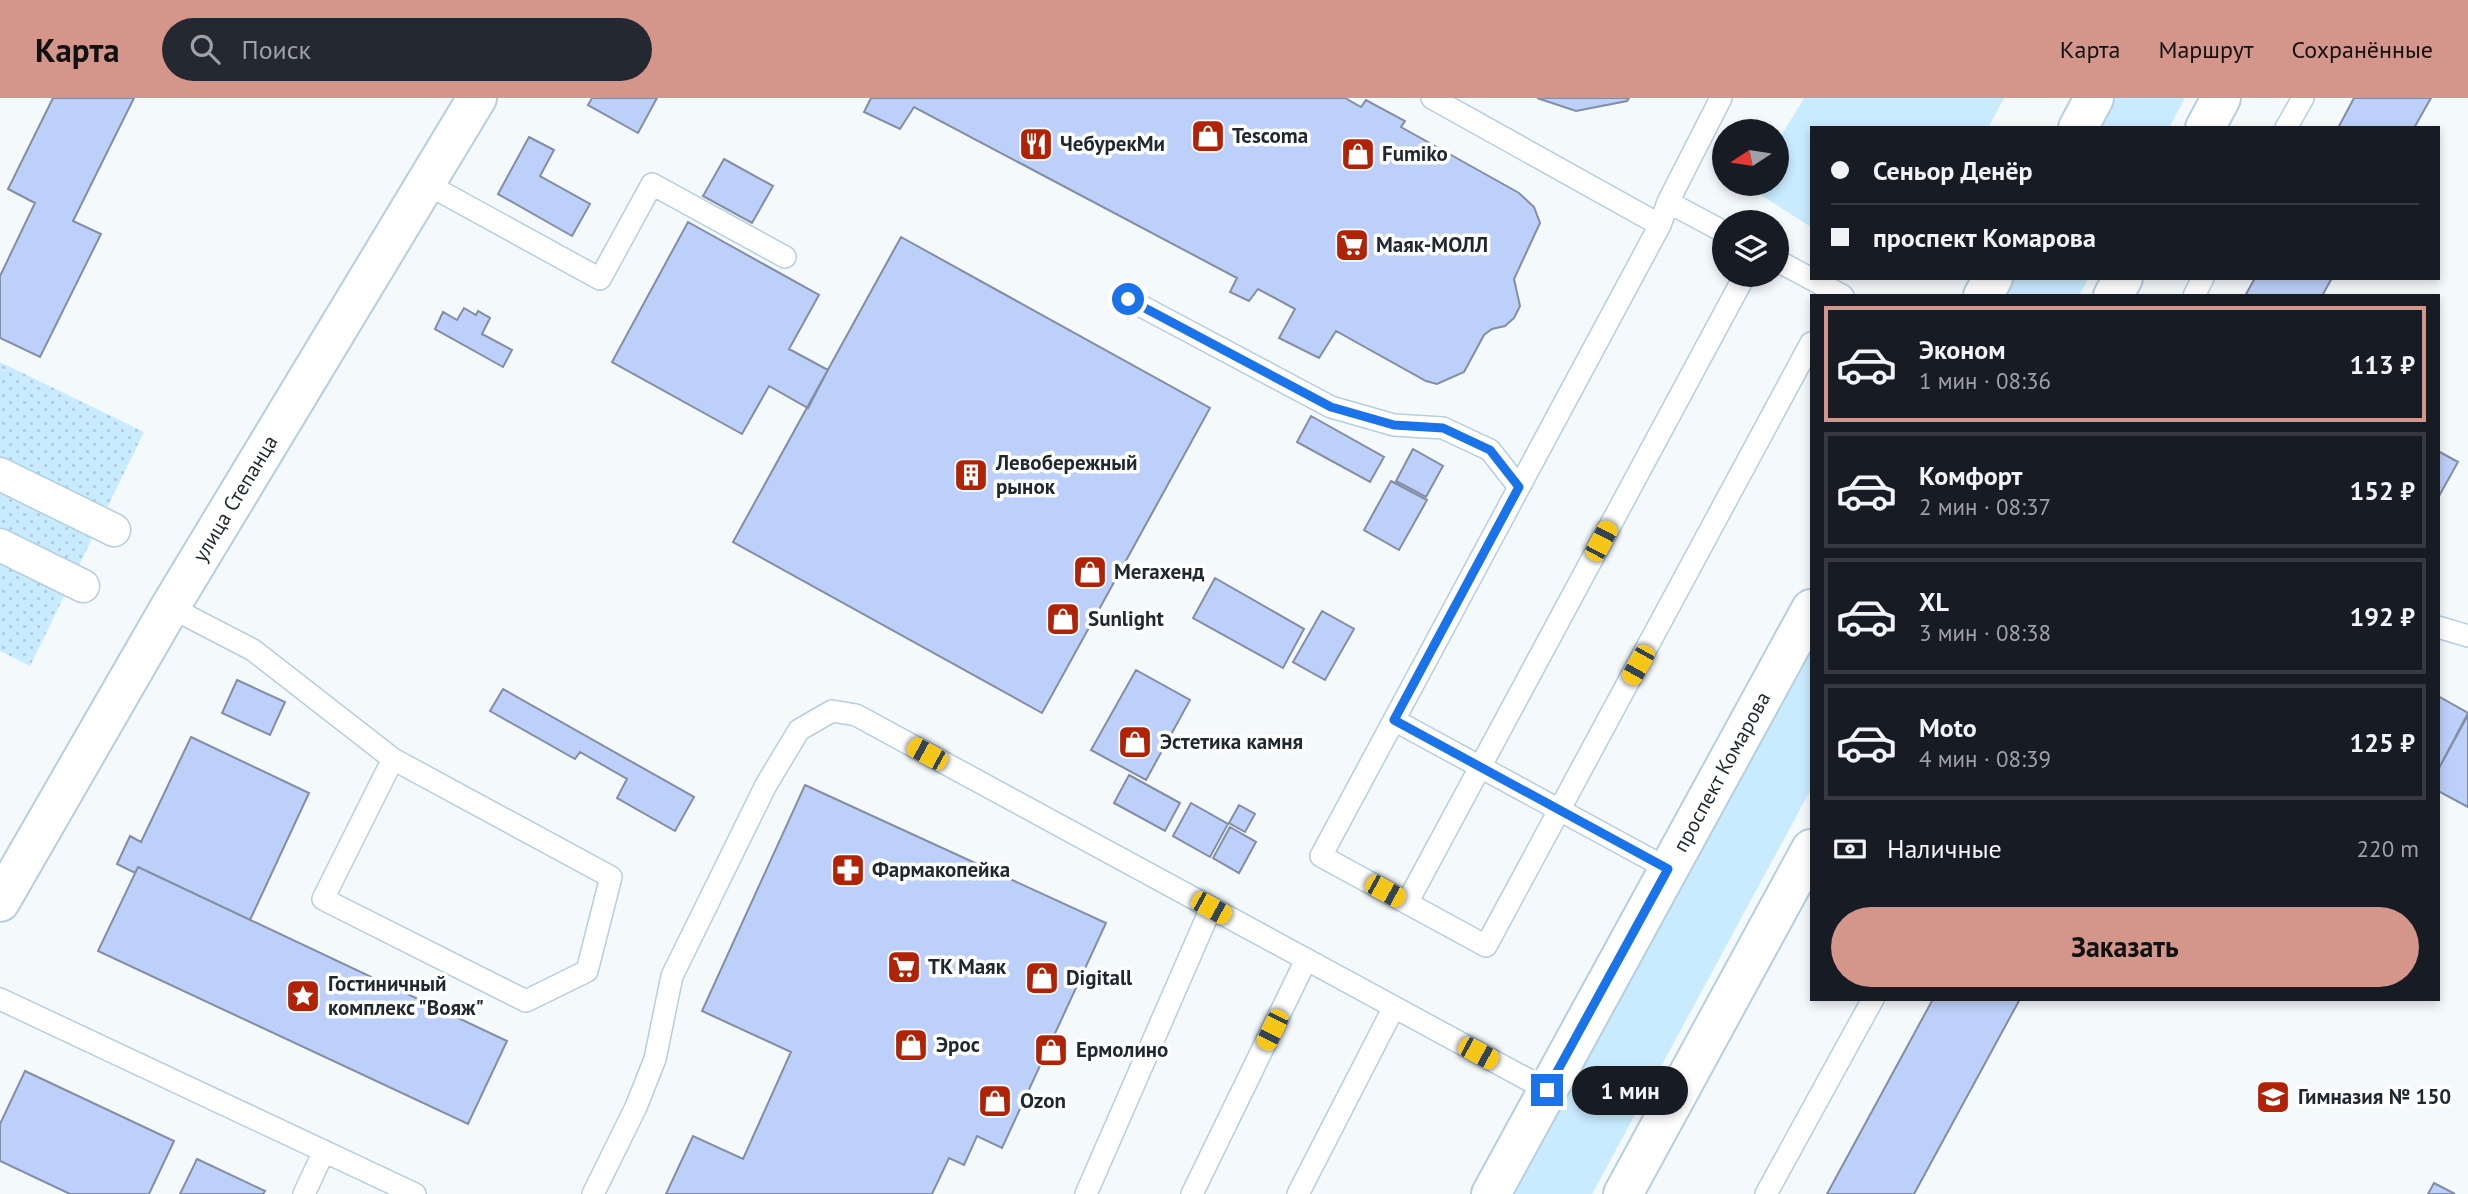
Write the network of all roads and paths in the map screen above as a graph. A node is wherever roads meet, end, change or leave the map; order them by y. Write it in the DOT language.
graph roads {
  1 [pos="477,98"];
  2 [pos="1432,98"];
  3 [pos="1721,98"];
  4 [pos="2094,98"];
  5 [pos="2221,98"];
  6 [pos="2302,98"];
  7 [pos="2079,126"];
  8 [pos="2206,126"];
  9 [pos="2287,126"];
  10 [pos="427,184"];
  11 [pos="1668,202"];
  12 [pos="1660,225"];
  13 [pos="1712,226"];
  14 [pos="785,257"];
  15 [pos="1789,267"];
  16 [pos="1810,279"];
  17 [pos="1812,280"];
  18 [pos="1739,287"];
  19 [pos="1837,294"];
  20 [pos="1128,299"];
  21 [pos="1810,345"];
  22 [pos="0,474"];
  23 [pos="1519,487"];
  24 [pos="114,530"];
  25 [pos="0,545"];
  26 [pos="83,586"];
  27 [pos="170,607"];
  28 [pos="1810,612"];
  29 [pos="2440,627"];
  30 [pos="2467,633"];
  31 [pos="1793,672"];
  32 [pos="1394,720"];
  33 [pos="393,759"];
  34 [pos="1480,767"];
  35 [pos="1559,810"];
  36 [pos="1810,851"];
  37 [pos="1668,869"];
  38 [pos="0,902"];
  39 [pos="1407,902"];
  40 [pos="1211,908"];
  41 [pos="1306,960"];
  42 [pos="0,999"];
  43 [pos="1872,1001"];
  44 [pos="1394,1007"];
  45 [pos="1547,1090"];
  46 [pos="324,1151"];
  47 [pos="304,1194"];
  48 [pos="415,1194"];
  49 [pos="593,1194"];
  50 [pos="1086,1194"];
  51 [pos="1192,1194"];
  52 [pos="1298,1194"];
  53 [pos="1491,1194"];
  54 [pos="1623,1194"];
  55 [pos="1766,1194"];
  1 -- 10 [label="main road, улица Степанца"];
  2 -- 12 [label="lane"];
  3 -- 11 [label="lane"];
  4 -- 7 [label="main road"];
  5 -- 8 [label="main road"];
  6 -- 9 [label="lane"];
  10 -- 14 [label="lane"];
  10 -- 27 [label="main road, улица Степанца"];
  11 -- 12 [label="lane"];
  11 -- 13 [label="lane"];
  12 -- 23 [label="lane"];
  15 -- 16 [label="lane"];
  17 -- 19 [label="lane"];
  18 -- 34 [label="lane"];
  20 -- 23 [label="lane"];
  21 -- 35 [label="lane"];
  22 -- 24 [label="street"];
  23 -- 32 [label="lane"];
  25 -- 26 [label="street"];
  27 -- 33 [label="lane"];
  27 -- 38 [label="main road, улица Степанца"];
  28 -- 31 [label="main road, проспект Комарова"];
  29 -- 30 [label="lane"];
  31 -- 37 [label="main road, проспект Комарова"];
  32 -- 34 [label="lane"];
  32 -- 39 [label="lane"];
  33 -- 33 [label="lane"];
  34 -- 35 [label="lane"];
  34 -- 39 [label="lane"];
  35 -- 37 [label="lane"];
  35 -- 39 [label="lane"];
  36 -- 54 [label="main road"];
  37 -- 45 [label="main road, проспект Комарова"];
  40 -- 41 [label="lane"];
  40 -- 49 [label="lane"];
  40 -- 50 [label="lane"];
  41 -- 44 [label="lane"];
  41 -- 51 [label="lane"];
  42 -- 46 [label="lane"];
  43 -- 55 [label="lane"];
  44 -- 45 [label="lane"];
  44 -- 52 [label="lane"];
  45 -- 53 [label="main road, проспект Комарова"];
  46 -- 47 [label="lane"];
  46 -- 48 [label="lane"];
}
